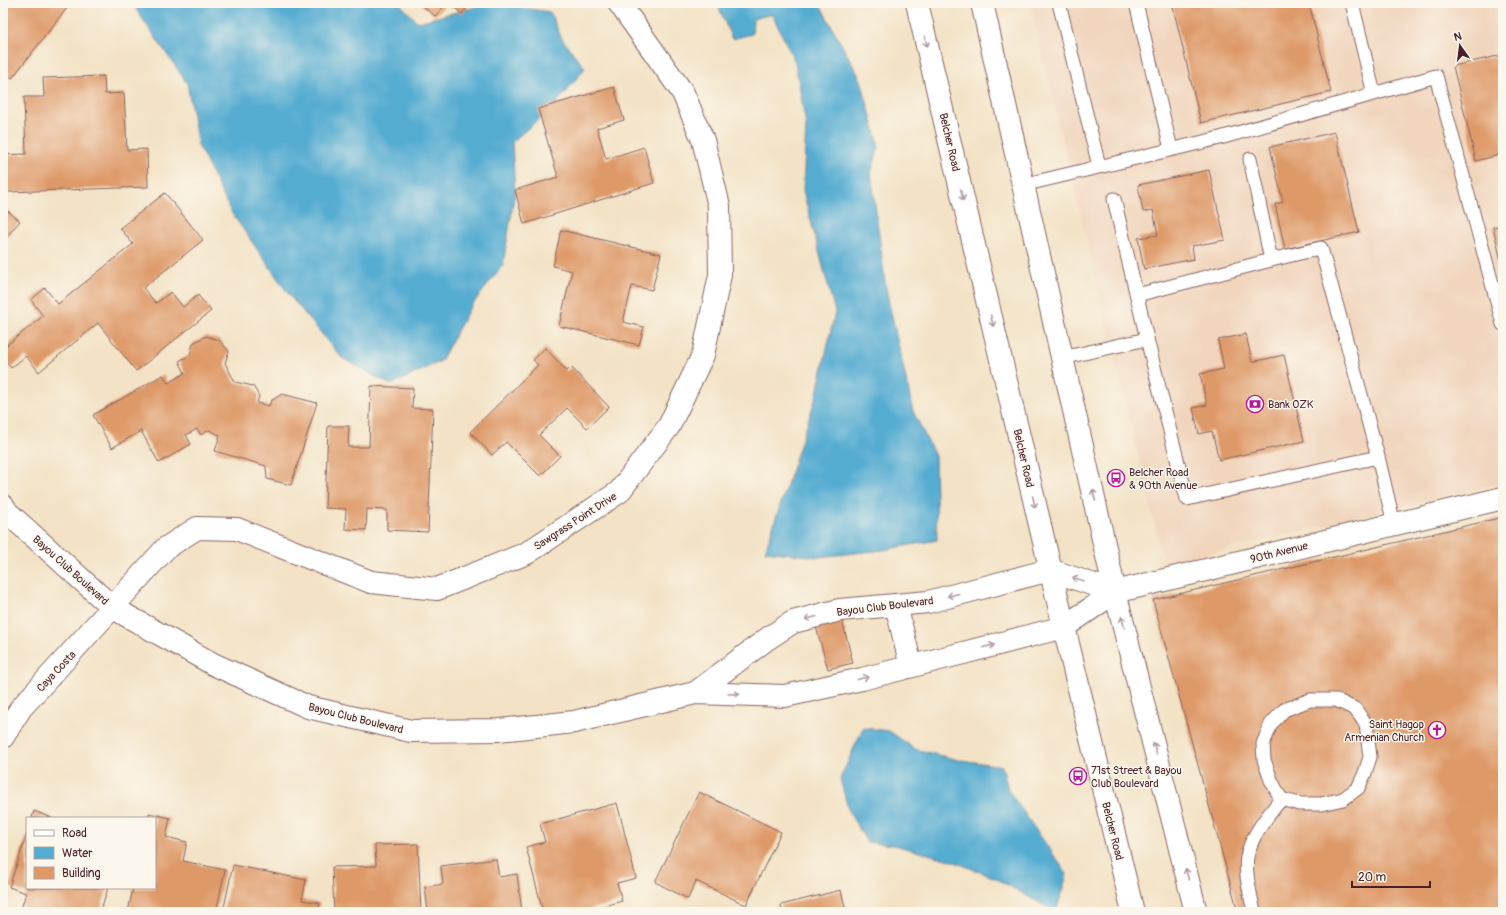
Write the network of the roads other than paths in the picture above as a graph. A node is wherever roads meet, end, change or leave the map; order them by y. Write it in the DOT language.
graph roads {
  1 [pos="619,3"];
  2 [pos="917,3"];
  3 [pos="982,3"];
  4 [pos="1059,3"];
  5 [pos="1136,3"];
  6 [pos="1352,3"];
  7 [pos="1374,94"];
  8 [pos="1171,150"];
  9 [pos="1250,159"];
  10 [pos="1099,166"];
  11 [pos="1023,185"];
  12 [pos="1114,199"];
  13 [pos="1271,260"];
  14 [pos="1137,295"];
  15 [pos="1503,324"];
  16 [pos="1147,339"];
  17 [pos="1062,358"];
  18 [pos="1378,457"];
  19 [pos="1503,498"];
  20 [pos="3,506"];
  21 [pos="1394,524"];
  22 [pos="1050,570"];
  23 [pos="1116,592"];
  24 [pos="896,605"];
  25 [pos="113,608"];
  26 [pos="1064,627"];
  27 [pos="911,666"];
  28 [pos="696,693"];
  29 [pos="3,737"];
  30 [pos="1281,799"];
  31 [pos="1133,912"];
  32 [pos="1196,912"];
  33 [pos="1254,912"];
  1 -- 25 [label="street, Sawgrass Point Drive"];
  2 -- 22 [label="street, Belcher Road, one-way"];
  3 -- 11 [label="street"];
  4 -- 10 [label="lane"];
  5 -- 8 [label="lane"];
  6 -- 7 [label="lane"];
  7 -- 8 [label="lane"];
  7 -- 15 [label="lane"];
  8 -- 10 [label="lane"];
  9 -- 13 [label="lane"];
  10 -- 11 [label="lane"];
  11 -- 17 [label="street"];
  12 -- 14 [label="lane"];
  13 -- 14 [label="lane"];
  13 -- 18 [label="lane"];
  14 -- 16 [label="lane"];
  16 -- 17 [label="lane"];
  16 -- 18 [label="lane"];
  23 -- 17 [label="street, one-way"];
  18 -- 21 [label="lane"];
  19 -- 21 [label="street, 90th Avenue"];
  20 -- 25 [label="street, Bayou Club Boulevard"];
  21 -- 23 [label="street, 90th Avenue"];
  23 -- 22 [label="street, one-way"];
  22 -- 24 [label="street, Bayou Club Boulevard, one-way"];
  22 -- 26 [label="street, Belcher Road"];
  23 -- 26 [label="street, 90th Avenue"];
  32 -- 23 [label="street, one-way"];
  24 -- 27 [label="street"];
  24 -- 28 [label="street, Bayou Club Boulevard, one-way"];
  25 -- 28 [label="street, Bayou Club Boulevard"];
  25 -- 29 [label="street, Caya Costa"];
  27 -- 26 [label="street, Bayou Club Boulevard, one-way"];
  26 -- 31 [label="street, Belcher Road"];
  28 -- 27 [label="street, Bayou Club Boulevard, one-way"];
  30 -- 30 [label="lane"];
  30 -- 33 [label="lane"];
}
